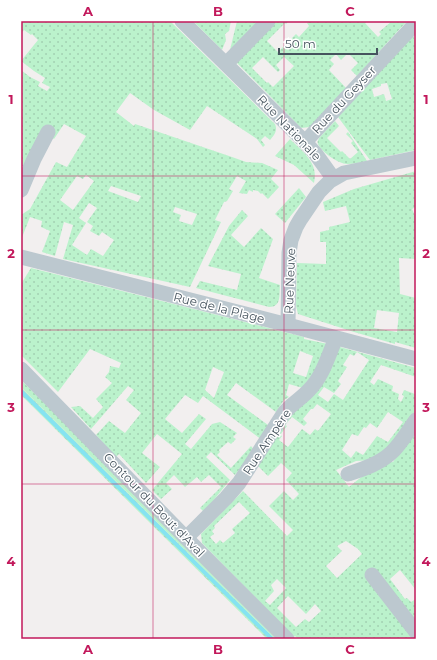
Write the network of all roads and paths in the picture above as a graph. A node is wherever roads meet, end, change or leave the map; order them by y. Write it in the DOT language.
graph roads {
  1 [pos="182,21"];
  2 [pos="268,21"];
  3 [pos="416,23"];
  4 [pos="226,64"];
  5 [pos="48,132"];
  6 [pos="306,142"];
  7 [pos="416,158"];
  8 [pos="333,178"];
  9 [pos="21,190"];
  10 [pos="21,257"];
  11 [pos="288,325"];
  12 [pos="336,338"];
  13 [pos="416,359"];
  14 [pos="21,369"];
  15 [pos="416,420"];
  16 [pos="348,474"];
  17 [pos="186,538"];
  18 [pos="372,575"];
  19 [pos="416,632"];
  20 [pos="287,639"];
  1 -- 4 [label="street, Rue Nationale"];
  2 -- 4 [label="street"];
  3 -- 6 [label="street, Rue du Geyser"];
  4 -- 6 [label="street, Rue Nationale"];
  5 -- 9 [label="street"];
  6 -- 8 [label="street, Rue Nationale"];
  7 -- 8 [label="street"];
  8 -- 11 [label="street, Rue Neuve"];
  10 -- 11 [label="street, Rue de la Plage"];
  11 -- 12 [label="street, Rue de la Plage"];
  12 -- 13 [label="street, Rue de la Plage"];
  12 -- 17 [label="street, Rue Ampère"];
  14 -- 17 [label="street, Contour du Bout d'Aval"];
  15 -- 16 [label="street"];
  17 -- 20 [label="street, Contour du Bout d'Aval"];
  18 -- 19 [label="street"];
}
